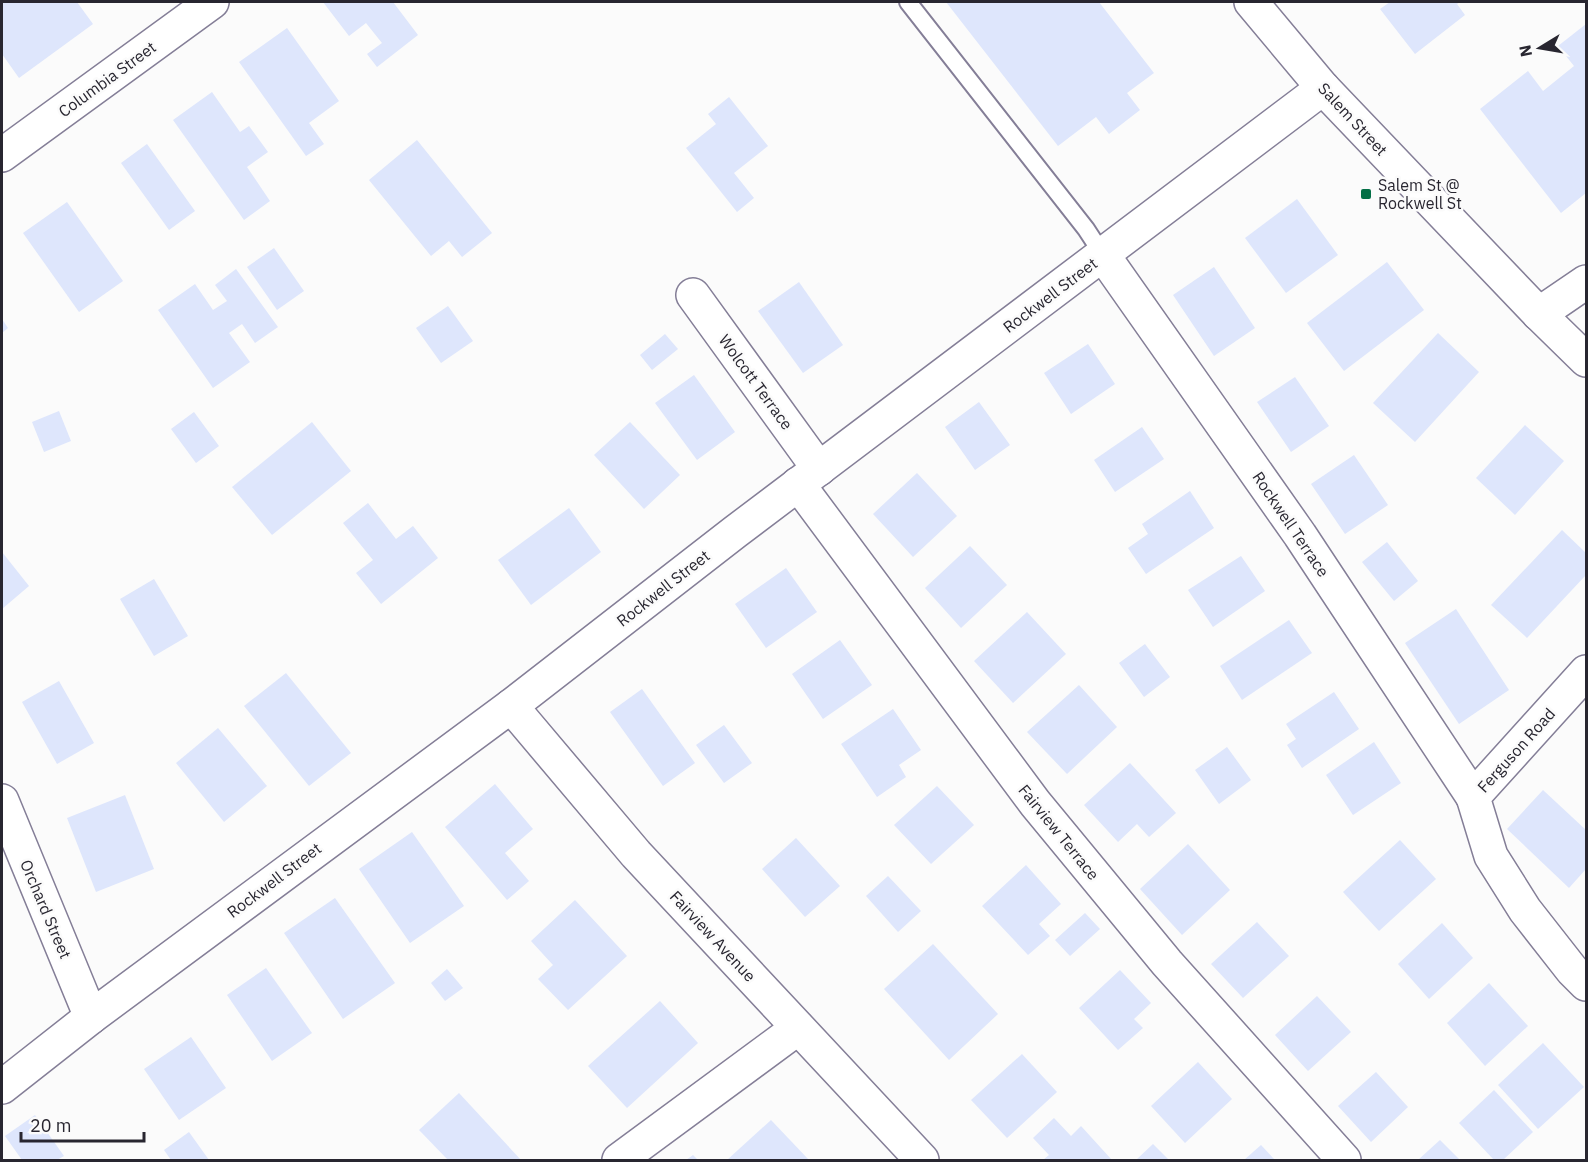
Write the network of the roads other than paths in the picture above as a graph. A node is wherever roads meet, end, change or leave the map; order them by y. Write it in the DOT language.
graph roads {
  1 [pos="212,2"];
  2 [pos="908,2"];
  3 [pos="1251,2"];
  4 [pos="1323,88"];
  5 [pos="2,155"];
  6 [pos="1103,255"];
  7 [pos="1587,282"];
  8 [pos="693,295"];
  9 [pos="1539,314"];
  10 [pos="1587,360"];
  11 [pos="809,477"];
  12 [pos="1587,672"];
  13 [pos="511,706"];
  14 [pos="1473,798"];
  15 [pos="2,801"];
  16 [pos="1587,984"];
  17 [pos="91,1017"];
  18 [pos="798,1028"];
  19 [pos="2,1088"];
  20 [pos="619,1161"];
  21 [pos="922,1161"];
  22 [pos="1344,1161"];
  1 -- 5 [label="street, Columbia Street"];
  2 -- 6 [label="lane"];
  3 -- 4 [label="street, Salem Street"];
  4 -- 6 [label="street, Rockwell Street"];
  4 -- 9 [label="street, Salem Street"];
  6 -- 11 [label="street, Rockwell Street"];
  6 -- 14 [label="street, Rockwell Terrace"];
  7 -- 9 [label="street"];
  8 -- 11 [label="street, Wolcott Terrace"];
  9 -- 10 [label="street, Salem Street"];
  11 -- 13 [label="street, Rockwell Street"];
  11 -- 22 [label="street, Fairview Terrace"];
  12 -- 14 [label="street, Ferguson Road"];
  13 -- 17 [label="street, Rockwell Street"];
  13 -- 18 [label="street, Fairview Avenue"];
  14 -- 16 [label="street, Ferguson Road"];
  15 -- 17 [label="street, Orchard Street"];
  17 -- 19 [label="street, Rockwell Street"];
  18 -- 20 [label="street"];
  18 -- 21 [label="street, Fairview Avenue"];
}
